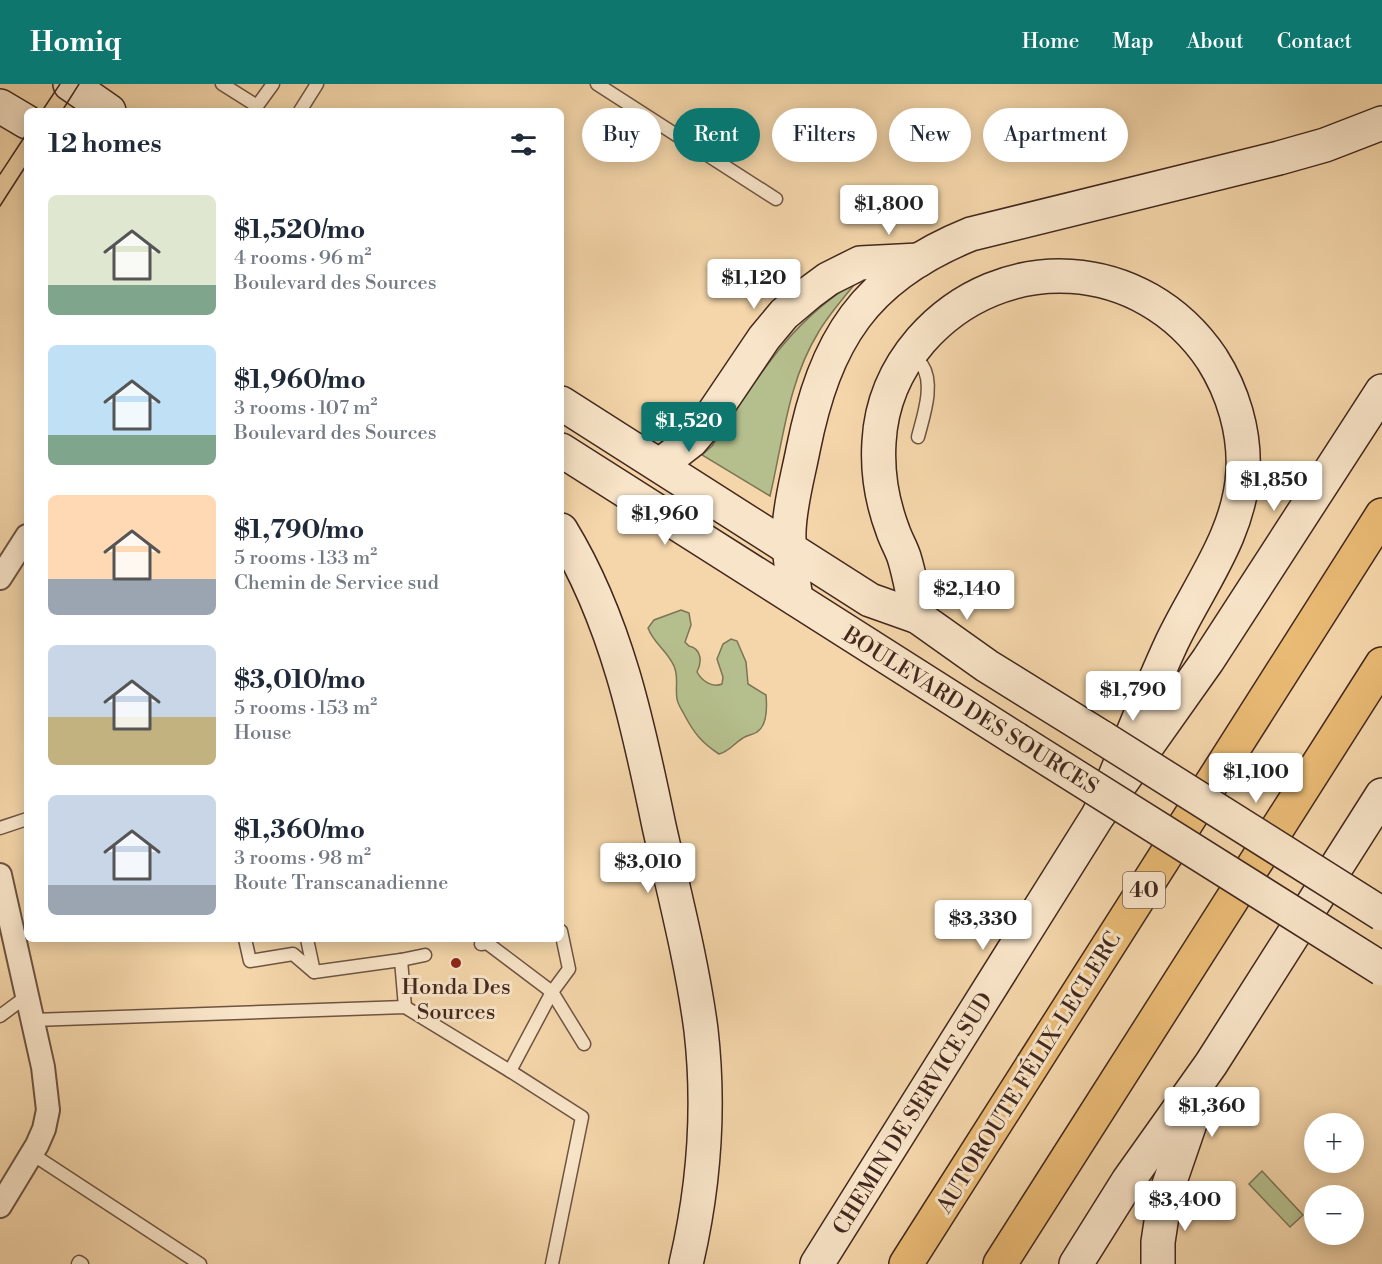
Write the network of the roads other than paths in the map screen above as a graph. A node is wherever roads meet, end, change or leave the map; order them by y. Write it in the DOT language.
graph roads {
  1 [pos="70,84"];
  2 [pos="222,84"];
  3 [pos="273,84"];
  4 [pos="317,84"];
  5 [pos="597,84"];
  6 [pos="0,106"];
  7 [pos="106,108"];
  8 [pos="302,108"];
  9 [pos="24,120"];
  10 [pos="1382,123"];
  11 [pos="776,199"];
  12 [pos="920,260"];
  13 [pos="911,353"];
  14 [pos="1382,391"];
  15 [pos="564,405"];
  16 [pos="918,437"];
  17 [pos="564,452"];
  18 [pos="660,465"];
  19 [pos="1382,515"];
  20 [pos="564,535"];
  21 [pos="24,541"];
  22 [pos="790,547"];
  23 [pos="0,578"];
  24 [pos="796,599"];
  25 [pos="918,617"];
  26 [pos="1382,664"];
  27 [pos="1382,795"];
  28 [pos="1099,814"];
  29 [pos="24,820"];
  30 [pos="0,828"];
  31 [pos="0,875"];
  32 [pos="1382,914"];
  33 [pos="246,942"];
  34 [pos="308,942"];
  35 [pos="563,942"];
  36 [pos="481,944"];
  37 [pos="425,955"];
  38 [pos="401,960"];
  39 [pos="1382,969"];
  40 [pos="314,972"];
  41 [pos="552,992"];
  42 [pos="27,996"];
  43 [pos="405,1007"];
  44 [pos="0,1016"];
  45 [pos="33,1020"];
  46 [pos="584,1044"];
  47 [pos="1211,1064"];
  48 [pos="510,1071"];
  49 [pos="32,1154"];
  50 [pos="0,1206"];
  51 [pos="200,1264"];
  52 [pos="552,1264"];
  53 [pos="686,1264"];
  54 [pos="817,1264"];
  55 [pos="906,1264"];
  56 [pos="1000,1264"];
  57 [pos="1076,1264"];
  58 [pos="1158,1264"];
  1 -- 7 [label="main road"];
  2 -- 3 [label="lane"];
  4 -- 8 [label="lane"];
  5 -- 11 [label="lane"];
  6 -- 9 [label="main road"];
  10 -- 12 [label="main road"];
  12 -- 18 [label="main road"];
  12 -- 22 [label="main road"];
  13 -- 16 [label="lane"];
  13 -- 25 [label="main road"];
  13 -- 28 [label="main road"];
  14 -- 28 [label="main road, CHEMIN DE SERVICE SUD"];
  15 -- 18 [label="main road, BOULEVARD DES SOURCES"];
  17 -- 24 [label="main road, BOULEVARD DES SOURCES"];
  18 -- 22 [label="main road, BOULEVARD DES SOURCES"];
  19 -- 55 [label="highway, AUTOROUTE FÉLIX-LECLERC / 40"];
  20 -- 53 [label="main road"];
  21 -- 23 [label="street"];
  22 -- 24 [label="main road"];
  22 -- 25 [label="main road, BOULEVARD DES SOURCES"];
  24 -- 39 [label="main road, BOULEVARD DES SOURCES, bridge"];
  25 -- 32 [label="main road, BOULEVARD DES SOURCES, bridge"];
  26 -- 56 [label="highway"];
  27 -- 47 [label="main road"];
  28 -- 54 [label="main road, CHEMIN DE SERVICE SUD"];
  29 -- 30 [label="lane"];
  31 -- 42 [label="street"];
  33 -- 40 [label="lane"];
  34 -- 40 [label="lane"];
  35 -- 41 [label="lane"];
  36 -- 41 [label="lane"];
  37 -- 38 [label="lane"];
  38 -- 40 [label="lane"];
  38 -- 43 [label="lane"];
  41 -- 46 [label="lane"];
  41 -- 48 [label="lane"];
  42 -- 44 [label="lane"];
  42 -- 45 [label="street"];
  43 -- 45 [label="lane"];
  43 -- 48 [label="lane"];
  45 -- 49 [label="street"];
  47 -- 57 [label="main road"];
  47 -- 58 [label="main road"];
  48 -- 52 [label="lane"];
  49 -- 50 [label="street"];
  49 -- 51 [label="lane"];
}
